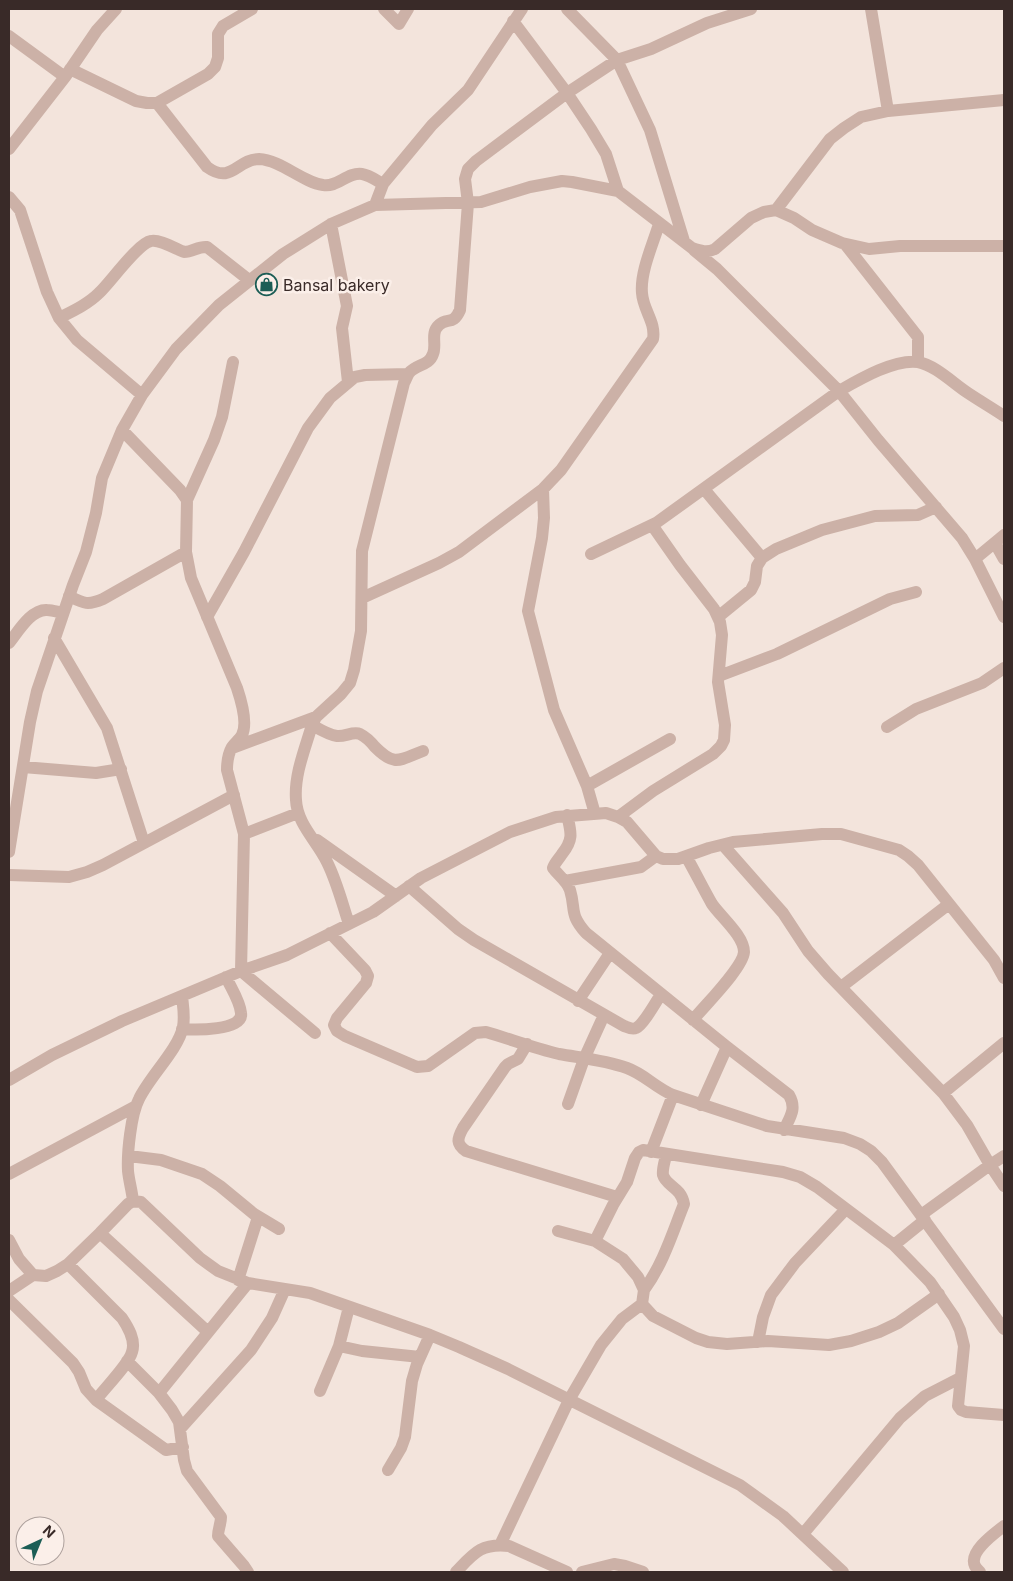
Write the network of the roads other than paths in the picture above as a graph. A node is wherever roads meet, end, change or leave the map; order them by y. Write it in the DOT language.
graph roads {
  1 [pos="116,9"];
  2 [pos="252,9"];
  3 [pos="384,9"];
  4 [pos="408,9"];
  5 [pos="522,9"];
  6 [pos="567,9"];
  7 [pos="751,9"];
  8 [pos="871,9"];
  9 [pos="513,21"];
  10 [pos="9,36"];
  11 [pos="617,60"];
  12 [pos="67,73"];
  13 [pos="567,93"];
  14 [pos="1004,100"];
  15 [pos="157,103"];
  16 [pos="888,111"];
  17 [pos="9,149"];
  18 [pos="383,184"];
  19 [pos="618,191"];
  20 [pos="9,197"];
  21 [pos="468,203"];
  22 [pos="375,205"];
  23 [pos="776,210"];
  24 [pos="330,224"];
  25 [pos="659,224"];
  26 [pos="845,244"];
  27 [pos="688,245"];
  28 [pos="1004,246"];
  29 [pos="249,280"];
  30 [pos="59,318"];
  31 [pos="232,362"];
  32 [pos="918,362"];
  33 [pos="408,374"];
  34 [pos="348,382"];
  35 [pos="839,391"];
  36 [pos="142,395"];
  37 [pos="1004,416"];
  38 [pos="122,430"];
  39 [pos="542,489"];
  40 [pos="704,489"];
  41 [pos="187,500"];
  42 [pos="936,507"];
  43 [pos="652,525"];
  44 [pos="999,539"];
  45 [pos="186,552"];
  46 [pos="591,554"];
  47 [pos="762,558"];
  48 [pos="975,559"];
  49 [pos="1004,559"];
  50 [pos="916,592"];
  51 [pos="69,596"];
  52 [pos="362,598"];
  53 [pos="63,613"];
  54 [pos="207,617"];
  55 [pos="718,617"];
  56 [pos="1004,617"];
  57 [pos="54,638"];
  58 [pos="9,643"];
  59 [pos="1004,668"];
  60 [pos="719,676"];
  61 [pos="314,721"];
  62 [pos="887,727"];
  63 [pos="670,740"];
  64 [pos="231,748"];
  65 [pos="423,751"];
  66 [pos="23,767"];
  67 [pos="120,769"];
  68 [pos="588,786"];
  69 [pos="234,795"];
  70 [pos="298,813"];
  71 [pos="595,814"];
  72 [pos="567,815"];
  73 [pos="618,817"];
  74 [pos="244,834"];
  75 [pos="310,835"];
  76 [pos="144,843"];
  77 [pos="723,845"];
  78 [pos="9,852"];
  79 [pos="656,856"];
  80 [pos="686,856"];
  81 [pos="9,875"];
  82 [pos="565,881"];
  83 [pos="409,886"];
  84 [pos="396,896"];
  85 [pos="949,904"];
  86 [pos="349,924"];
  87 [pos="330,934"];
  88 [pos="610,953"];
  89 [pos="241,971"];
  90 [pos="226,977"];
  91 [pos="1004,978"];
  92 [pos="840,986"];
  93 [pos="661,994"];
  94 [pos="182,996"];
  95 [pos="578,1001"];
  96 [pos="604,1015"];
  97 [pos="693,1020"];
  98 [pos="182,1029"];
  99 [pos="315,1033"];
  100 [pos="1004,1043"];
  101 [pos="527,1044"];
  102 [pos="727,1047"];
  103 [pos="584,1059"];
  104 [pos="9,1080"];
  105 [pos="943,1093"];
  106 [pos="673,1095"];
  107 [pos="568,1104"];
  108 [pos="701,1104"];
  109 [pos="136,1106"];
  110 [pos="784,1130"];
  111 [pos="651,1152"];
  112 [pos="666,1155"];
  113 [pos="129,1156"];
  114 [pos="1004,1156"];
  115 [pos="990,1165"];
  116 [pos="9,1174"];
  117 [pos="1004,1186"];
  118 [pos="618,1197"];
  119 [pos="133,1201"];
  120 [pos="846,1208"];
  121 [pos="258,1217"];
  122 [pos="923,1218"];
  123 [pos="279,1229"];
  124 [pos="558,1231"];
  125 [pos="100,1233"];
  126 [pos="9,1240"];
  127 [pos="595,1241"];
  128 [pos="894,1245"];
  129 [pos="68,1264"];
  130 [pos="33,1275"];
  131 [pos="243,1281"];
  132 [pos="285,1289"];
  133 [pos="644,1290"];
  134 [pos="9,1291"];
  135 [pos="939,1294"];
  136 [pos="9,1300"];
  137 [pos="642,1304"];
  138 [pos="349,1307"];
  139 [pos="1004,1329"];
  140 [pos="208,1332"];
  141 [pos="430,1335"];
  142 [pos="758,1342"];
  143 [pos="339,1346"];
  144 [pos="420,1357"];
  145 [pos="127,1361"];
  146 [pos="960,1378"];
  147 [pos="320,1391"];
  148 [pos="159,1392"];
  149 [pos="96,1400"];
  150 [pos="569,1400"];
  151 [pos="1004,1415"];
  152 [pos="180,1429"];
  153 [pos="183,1448"];
  154 [pos="388,1470"];
  155 [pos="1004,1526"];
  156 [pos="803,1534"];
  157 [pos="500,1545"];
  158 [pos="248,1572"];
  159 [pos="456,1572"];
  160 [pos="567,1572"];
  161 [pos="582,1572"];
  162 [pos="643,1572"];
  163 [pos="843,1572"];
  164 [pos="980,1572"];
  1 -- 12 [label="street"];
  2 -- 15 [label="street"];
  3 -- 4 [label="street"];
  5 -- 9 [label="street"];
  6 -- 11 [label="street"];
  7 -- 11 [label="street"];
  8 -- 16 [label="street"];
  9 -- 13 [label="street"];
  9 -- 18 [label="street"];
  10 -- 12 [label="street"];
  11 -- 13 [label="street"];
  11 -- 27 [label="street"];
  12 -- 15 [label="street"];
  12 -- 17 [label="street"];
  13 -- 19 [label="street"];
  13 -- 21 [label="street"];
  14 -- 16 [label="street"];
  15 -- 18 [label="street"];
  16 -- 23 [label="street"];
  18 -- 22 [label="street"];
  19 -- 21 [label="street"];
  19 -- 25 [label="street"];
  20 -- 30 [label="street"];
  21 -- 22 [label="street"];
  21 -- 33 [label="street"];
  22 -- 24 [label="street"];
  23 -- 26 [label="street"];
  23 -- 27 [label="street"];
  24 -- 29 [label="street"];
  24 -- 34 [label="street"];
  25 -- 27 [label="street"];
  25 -- 39 [label="street"];
  26 -- 28 [label="street"];
  26 -- 32 [label="street"];
  27 -- 35 [label="street"];
  29 -- 30 [label="street"];
  29 -- 36 [label="street"];
  30 -- 36 [label="street"];
  31 -- 41 [label="street"];
  32 -- 35 [label="street"];
  32 -- 37 [label="street"];
  33 -- 34 [label="street"];
  33 -- 52 [label="street"];
  34 -- 54 [label="street"];
  35 -- 40 [label="street"];
  35 -- 42 [label="street"];
  36 -- 38 [label="street"];
  38 -- 41 [label="street"];
  38 -- 51 [label="street"];
  39 -- 52 [label="street"];
  39 -- 68 [label="street"];
  40 -- 43 [label="street"];
  40 -- 47 [label="street"];
  41 -- 45 [label="street"];
  42 -- 47 [label="street"];
  42 -- 48 [label="street"];
  43 -- 46 [label="street"];
  43 -- 55 [label="street"];
  44 -- 48 [label="street"];
  44 -- 49 [label="street"];
  45 -- 51 [label="street"];
  45 -- 54 [label="street"];
  47 -- 55 [label="street"];
  48 -- 56 [label="street"];
  50 -- 60 [label="street"];
  51 -- 53 [label="street"];
  52 -- 61 [label="street"];
  53 -- 57 [label="street"];
  53 -- 58 [label="street"];
  54 -- 64 [label="street"];
  55 -- 60 [label="street"];
  57 -- 66 [label="street"];
  57 -- 67 [label="street"];
  59 -- 62 [label="street"];
  60 -- 73 [label="street"];
  61 -- 64 [label="street"];
  61 -- 65 [label="street"];
  61 -- 70 [label="street"];
  63 -- 68 [label="street"];
  64 -- 69 [label="street"];
  66 -- 67 [label="street"];
  66 -- 78 [label="street"];
  67 -- 76 [label="street"];
  68 -- 71 [label="street"];
  69 -- 74 [label="street"];
  69 -- 76 [label="street"];
  70 -- 74 [label="street"];
  70 -- 75 [label="street"];
  71 -- 72 [label="street"];
  71 -- 73 [label="street"];
  72 -- 82 [label="street"];
  72 -- 83 [label="street"];
  73 -- 79 [label="street"];
  74 -- 89 [label="street"];
  75 -- 84 [label="street"];
  75 -- 86 [label="street"];
  76 -- 81 [label="street"];
  77 -- 80 [label="street"];
  77 -- 85 [label="street"];
  77 -- 92 [label="street"];
  79 -- 80 [label="street"];
  79 -- 82 [label="street"];
  80 -- 97 [label="street"];
  82 -- 88 [label="street"];
  83 -- 84 [label="street"];
  83 -- 95 [label="street"];
  84 -- 86 [label="street"];
  85 -- 91 [label="street"];
  85 -- 92 [label="street"];
  86 -- 87 [label="street"];
  87 -- 89 [label="street"];
  87 -- 101 [label="street"];
  88 -- 93 [label="street"];
  88 -- 95 [label="street"];
  89 -- 90 [label="street"];
  89 -- 99 [label="street"];
  90 -- 94 [label="street"];
  90 -- 98 [label="street"];
  92 -- 105 [label="street"];
  93 -- 96 [label="street"];
  93 -- 97 [label="street"];
  94 -- 98 [label="street"];
  94 -- 104 [label="street"];
  95 -- 96 [label="street"];
  96 -- 103 [label="street"];
  97 -- 102 [label="street"];
  98 -- 109 [label="street"];
  100 -- 105 [label="street"];
  101 -- 103 [label="street"];
  101 -- 118 [label="street"];
  102 -- 108 [label="street"];
  102 -- 110 [label="street"];
  103 -- 106 [label="street"];
  103 -- 107 [label="street"];
  105 -- 115 [label="street"];
  106 -- 108 [label="street"];
  106 -- 111 [label="street"];
  108 -- 110 [label="street"];
  109 -- 113 [label="street"];
  109 -- 116 [label="street"];
  110 -- 122 [label="street"];
  111 -- 112 [label="street"];
  111 -- 118 [label="street"];
  112 -- 120 [label="street"];
  112 -- 133 [label="street"];
  113 -- 119 [label="street"];
  113 -- 121 [label="street"];
  114 -- 115 [label="street"];
  115 -- 117 [label="street"];
  115 -- 122 [label="street"];
  118 -- 127 [label="street"];
  119 -- 125 [label="street"];
  119 -- 131 [label="street"];
  120 -- 128 [label="street"];
  120 -- 142 [label="street"];
  121 -- 123 [label="street"];
  121 -- 131 [label="street"];
  122 -- 128 [label="street"];
  122 -- 139 [label="street"];
  124 -- 127 [label="street"];
  125 -- 129 [label="street"];
  125 -- 140 [label="street"];
  126 -- 130 [label="street"];
  127 -- 133 [label="street"];
  128 -- 135 [label="street"];
  129 -- 130 [label="street"];
  129 -- 145 [label="street"];
  130 -- 134 [label="street"];
  131 -- 132 [label="street"];
  131 -- 140 [label="street"];
  132 -- 138 [label="street"];
  132 -- 152 [label="street"];
  133 -- 137 [label="street"];
  135 -- 142 [label="street"];
  135 -- 146 [label="street"];
  136 -- 149 [label="street"];
  137 -- 142 [label="street"];
  137 -- 150 [label="street"];
  138 -- 141 [label="street"];
  138 -- 143 [label="street"];
  140 -- 148 [label="street"];
  141 -- 144 [label="street"];
  141 -- 150 [label="street"];
  143 -- 144 [label="street"];
  143 -- 147 [label="street"];
  144 -- 154 [label="street"];
  145 -- 148 [label="street"];
  145 -- 149 [label="street"];
  146 -- 151 [label="street"];
  146 -- 156 [label="street"];
  148 -- 152 [label="street"];
  149 -- 153 [label="street"];
  150 -- 156 [label="street"];
  150 -- 157 [label="street"];
  152 -- 153 [label="street"];
  153 -- 158 [label="street"];
  155 -- 164 [label="street"];
  156 -- 163 [label="street"];
  157 -- 159 [label="street"];
  157 -- 160 [label="street"];
  161 -- 162 [label="street"];
}
